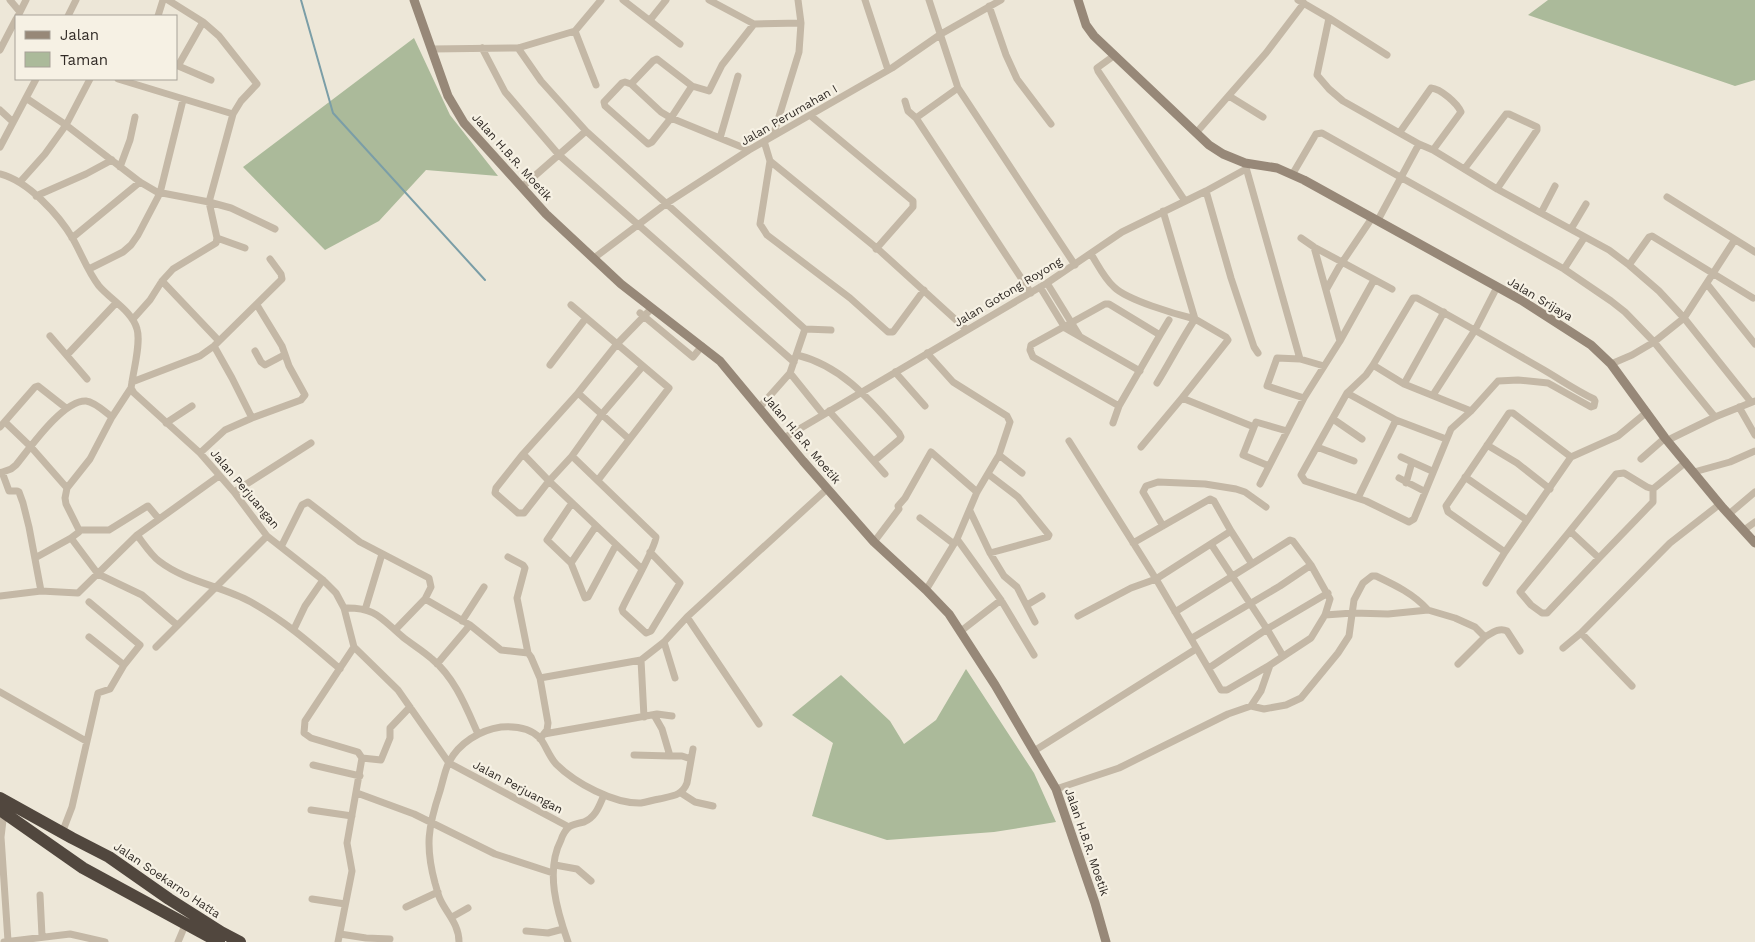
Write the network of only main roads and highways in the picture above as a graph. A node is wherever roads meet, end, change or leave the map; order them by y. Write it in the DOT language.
graph roads {
  1 [pos="0,798"];
  2 [pos="2,811"];
  3 [pos="90,848"];
  4 [pos="109,857"];
  5 [pos="83,868"];
  6 [pos="98,877"];
  7 [pos="219,942"];
  8 [pos="240,942"];
  1 -- 3 [label="highway, Jalan Soekarno Hatta"];
  2 -- 5 [label="highway, Jalan Soekarno Hatta"];
  3 -- 4 [label="highway, Jalan Soekarno Hatta"];
  3 -- 5 [label="highway"];
  4 -- 6 [label="highway"];
  4 -- 8 [label="highway, Jalan Soekarno Hatta"];
  5 -- 6 [label="highway, Jalan Soekarno Hatta"];
  6 -- 7 [label="highway, Jalan Soekarno Hatta"];
}
